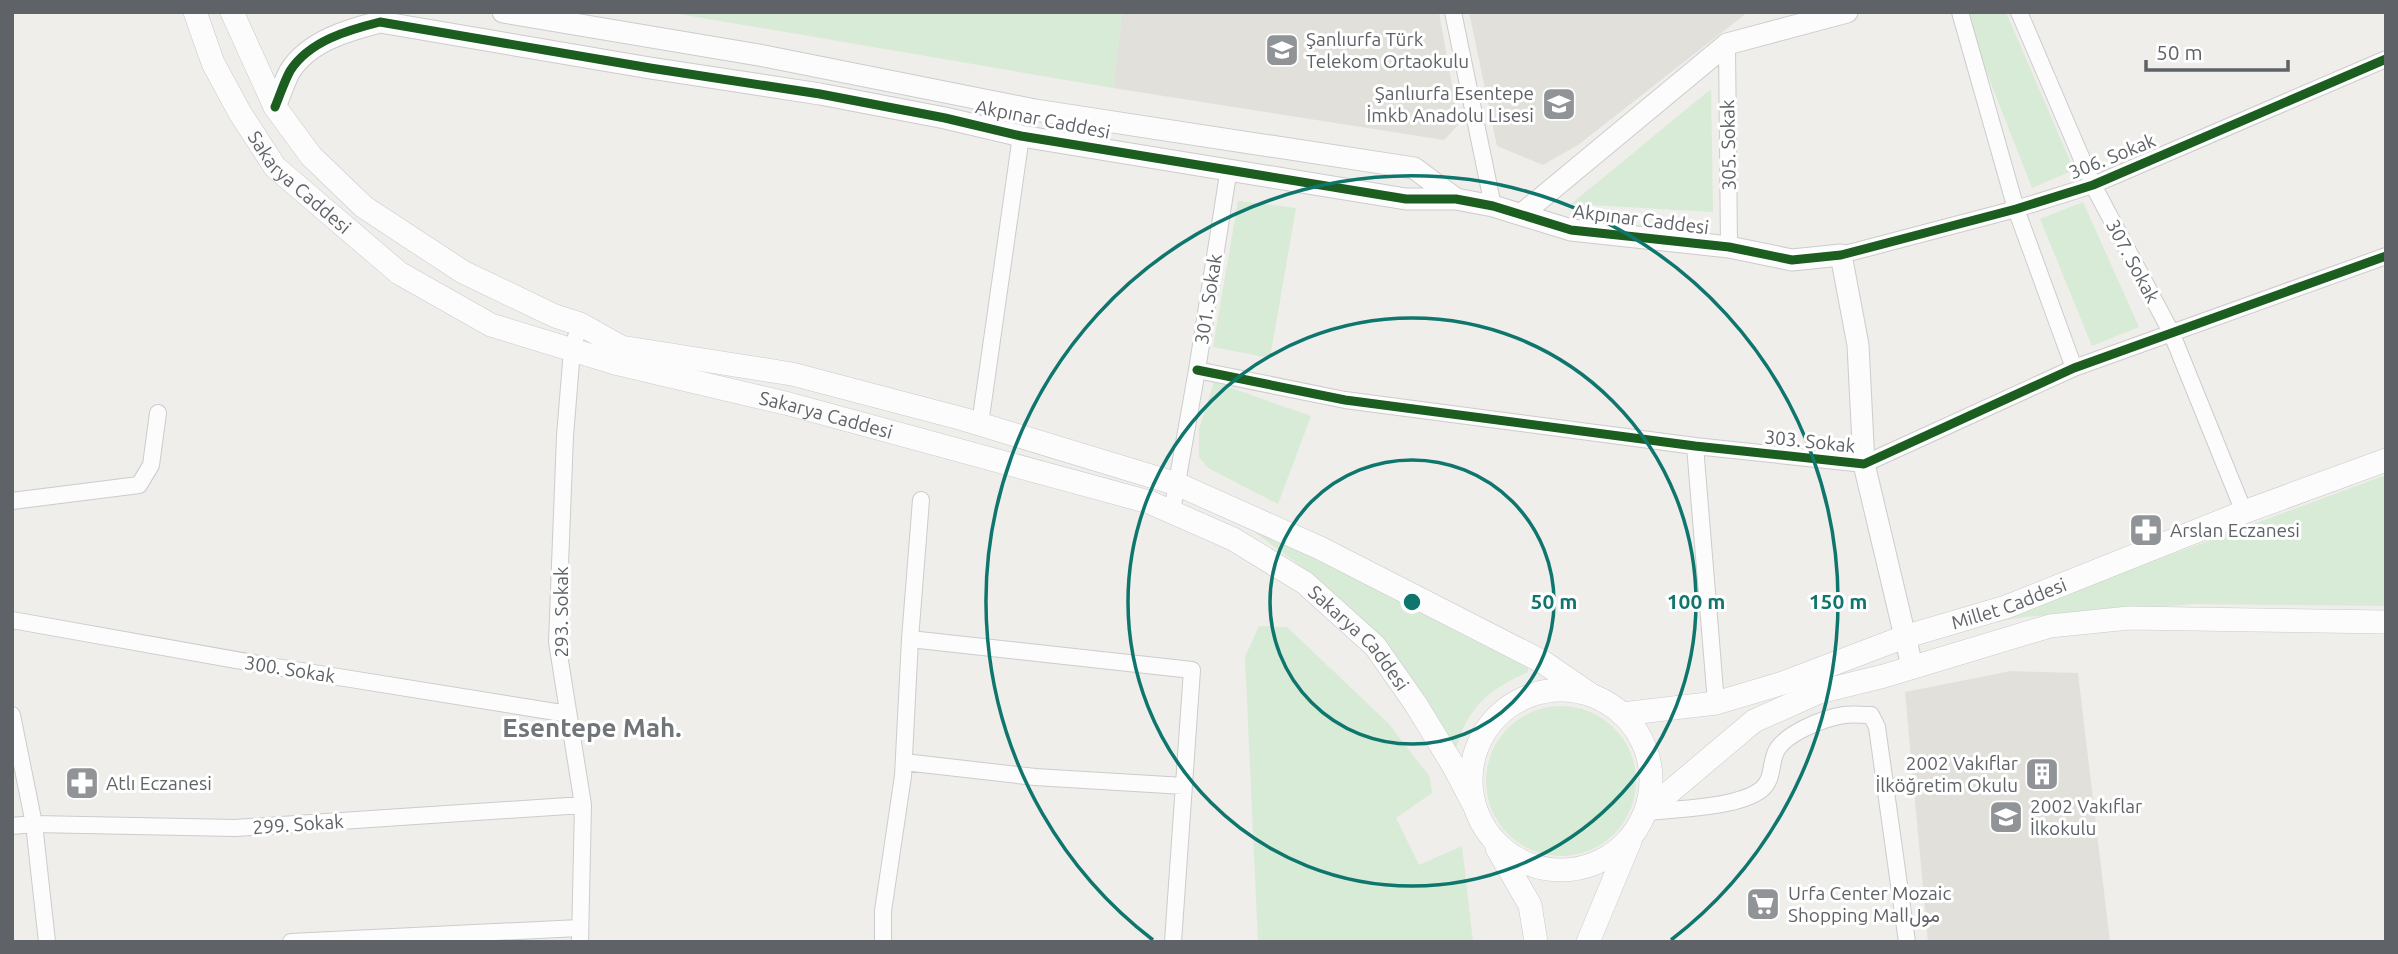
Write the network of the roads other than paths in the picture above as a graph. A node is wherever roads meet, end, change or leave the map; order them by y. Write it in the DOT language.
graph roads {
  1 [pos="195,12"];
  2 [pos="232,12"];
  3 [pos="503,12"];
  4 [pos="1453,12"];
  5 [pos="1847,12"];
  6 [pos="1960,12"];
  7 [pos="2019,12"];
  8 [pos="1727,44"];
  9 [pos="2386,59"];
  10 [pos="275,107"];
  11 [pos="1021,136"];
  12 [pos="1229,168"];
  13 [pos="2093,185"];
  14 [pos="1456,199"];
  15 [pos="1493,206"];
  16 [pos="2017,209"];
  17 [pos="1522,214"];
  18 [pos="1729,247"];
  19 [pos="1841,255"];
  20 [pos="2386,256"];
  21 [pos="580,324"];
  22 [pos="2171,332"];
  23 [pos="572,350"];
  24 [pos="2074,368"];
  25 [pos="1197,370"];
  26 [pos="158,413"];
  27 [pos="980,424"];
  28 [pos="1695,446"];
  29 [pos="2386,460"];
  30 [pos="1864,464"];
  31 [pos="1177,484"];
  32 [pos="922,500"];
  33 [pos="12,501"];
  34 [pos="1171,512"];
  35 [pos="2244,512"];
  36 [pos="12,620"];
  37 [pos="2386,622"];
  38 [pos="1904,638"];
  39 [pos="910,639"];
  40 [pos="1912,666"];
  41 [pos="1591,695"];
  42 [pos="1716,703"];
  43 [pos="1622,713"];
  44 [pos="568,714"];
  45 [pos="12,715"];
  46 [pos="904,762"];
  47 [pos="1184,786"];
  48 [pos="1474,804"];
  49 [pos="583,805"];
  50 [pos="1646,812"];
  51 [pos="34,824"];
  52 [pos="12,826"];
  53 [pos="1632,836"];
  54 [pos="1492,839"];
  55 [pos="580,935"];
  56 [pos="337,941"];
  57 [pos="47,942"];
  58 [pos="291,942"];
  59 [pos="883,942"];
  60 [pos="1173,942"];
  61 [pos="1536,942"];
  62 [pos="1588,942"];
  63 [pos="1907,942"];
  1 -- 23 [label="main road, Sakarya Caddesi"];
  2 -- 10 [label="main road, Sakarya Caddesi"];
  3 -- 14 [label="street, Akpınar Caddesi"];
  4 -- 15 [label="street"];
  5 -- 8 [label="street"];
  6 -- 16 [label="street"];
  7 -- 13 [label="street, 307. Sokak"];
  8 -- 17 [label="street"];
  8 -- 18 [label="street, 305. Sokak"];
  9 -- 13 [label="street, 306. Sokak"];
  10 -- 11 [label="street, Akpınar Caddesi"];
  10 -- 21 [label="main road, Sakarya Caddesi"];
  11 -- 12 [label="street, Akpınar Caddesi"];
  11 -- 27 [label="street"];
  12 -- 14 [label="street, Akpınar Caddesi"];
  12 -- 25 [label="street, 301. Sokak"];
  13 -- 16 [label="street, 306. Sokak"];
  13 -- 22 [label="street, 307. Sokak"];
  14 -- 15 [label="street, Akpınar Caddesi"];
  15 -- 17 [label="street, Akpınar Caddesi"];
  16 -- 19 [label="street, 306. Sokak"];
  16 -- 24 [label="street"];
  17 -- 18 [label="street, Akpınar Caddesi"];
  18 -- 19 [label="street, Akpınar Caddesi"];
  19 -- 30 [label="street"];
  20 -- 22 [label="street, 303. Sokak"];
  21 -- 23 [label="street, 293. Sokak"];
  21 -- 27 [label="main road, Sakarya Caddesi"];
  22 -- 24 [label="street, 303. Sokak"];
  22 -- 35 [label="street, 307. Sokak"];
  23 -- 34 [label="main road, Sakarya Caddesi"];
  23 -- 44 [label="street, 293. Sokak"];
  24 -- 30 [label="street, 303. Sokak"];
  25 -- 28 [label="street, 303. Sokak"];
  25 -- 31 [label="street, 301. Sokak"];
  26 -- 33 [label="street"];
  27 -- 31 [label="main road, Sakarya Caddesi"];
  28 -- 30 [label="street, 303. Sokak"];
  28 -- 42 [label="street"];
  29 -- 35 [label="main road, Millet Caddesi"];
  30 -- 38 [label="street"];
  31 -- 34 [label="street, 301. Sokak"];
  31 -- 41 [label="main road, Sakarya Caddesi"];
  32 -- 39 [label="street"];
  34 -- 48 [label="main road, Sakarya Caddesi"];
  35 -- 38 [label="main road, Millet Caddesi"];
  36 -- 44 [label="street, 300. Sokak"];
  37 -- 40 [label="main road, Millet Caddesi"];
  38 -- 40 [label="street"];
  38 -- 42 [label="main road, Millet Caddesi"];
  39 -- 46 [label="street"];
  39 -- 47 [label="street"];
  40 -- 50 [label="main road, Millet Caddesi"];
  41 -- 43 [label="main road"];
  41 -- 48 [label="main road"];
  42 -- 43 [label="main road, Millet Caddesi"];
  43 -- 50 [label="main road"];
  44 -- 49 [label="street, 293. Sokak"];
  45 -- 51 [label="street"];
  46 -- 47 [label="street"];
  46 -- 59 [label="street"];
  47 -- 60 [label="street"];
  48 -- 54 [label="main road"];
  49 -- 51 [label="street, 299. Sokak"];
  49 -- 55 [label="street, 293. Sokak"];
  50 -- 53 [label="main road"];
  50 -- 63 [label="street"];
  51 -- 52 [label="street, 299. Sokak"];
  51 -- 57 [label="street"];
  53 -- 54 [label="main road"];
  53 -- 62 [label="main road"];
  54 -- 61 [label="main road"];
  55 -- 56 [label="street"];
  56 -- 58 [label="street"];
}
